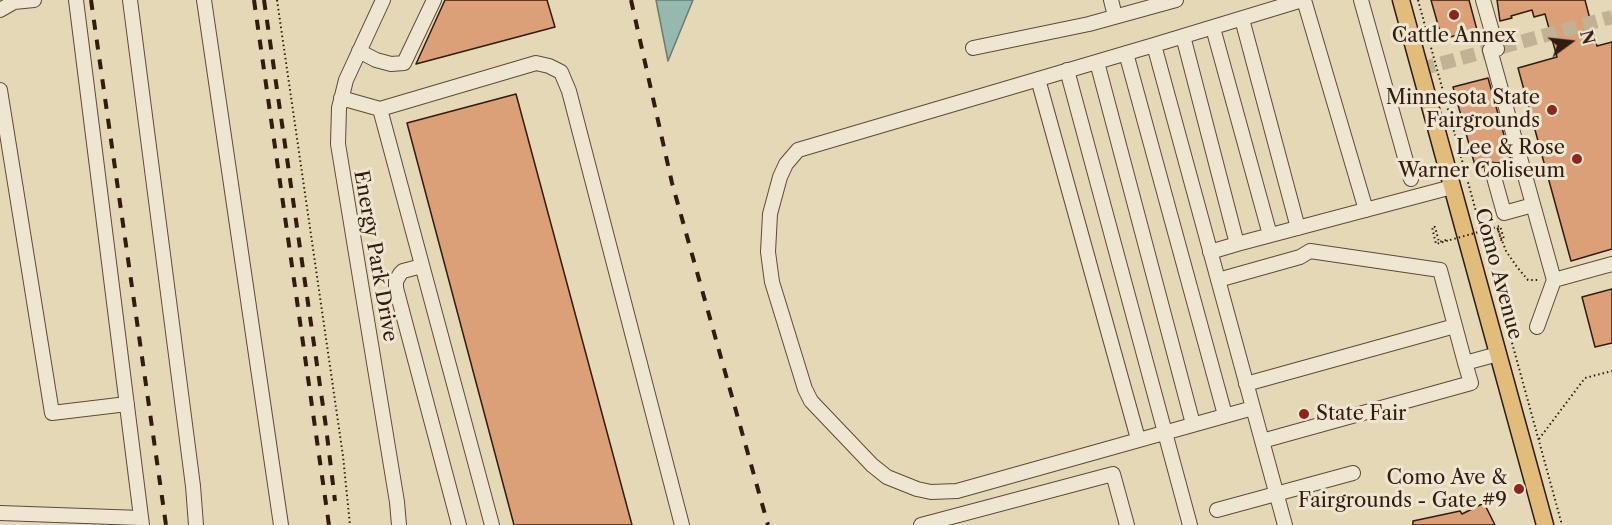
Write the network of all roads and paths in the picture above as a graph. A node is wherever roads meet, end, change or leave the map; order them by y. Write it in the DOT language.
graph roads {
  1 [pos="34,0"];
  2 [pos="76,0"];
  3 [pos="130,0"];
  4 [pos="204,0"];
  5 [pos="277,0"];
  6 [pos="383,0"];
  7 [pos="434,0"];
  8 [pos="1111,0"];
  9 [pos="1176,0"];
  10 [pos="1303,0"];
  11 [pos="1361,0"];
  12 [pos="1401,0"];
  13 [pos="1418,0"];
  14 [pos="1483,0"];
  15 [pos="0,10"];
  16 [pos="1115,16"];
  17 [pos="1242,19"];
  18 [pos="1213,28"];
  19 [pos="1183,36"];
  20 [pos="1154,45"];
  21 [pos="973,48"];
  22 [pos="359,51"];
  23 [pos="1126,53"];
  24 [pos="1097,62"];
  25 [pos="1067,70"];
  26 [pos="1038,79"];
  27 [pos="0,90"];
  28 [pos="341,98"];
  29 [pos="380,110"];
  30 [pos="1492,170"];
  31 [pos="1411,179"];
  32 [pos="1452,187"];
  33 [pos="1533,206"];
  34 [pos="1366,210"];
  35 [pos="1298,228"];
  36 [pos="1270,235"];
  37 [pos="1446,240"];
  38 [pos="1238,244"];
  39 [pos="1210,252"];
  40 [pos="1612,264"];
  41 [pos="422,266"];
  42 [pos="1218,280"];
  43 [pos="1554,280"];
  44 [pos="1455,326"];
  45 [pos="1538,327"];
  46 [pos="1498,354"];
  47 [pos="1465,363"];
  48 [pos="1612,371"];
  49 [pos="1246,384"];
  50 [pos="127,404"];
  51 [pos="1253,408"];
  52 [pos="1225,415"];
  53 [pos="1193,424"];
  54 [pos="1165,432"];
  55 [pos="1138,439"];
  56 [pos="1539,439"];
  57 [pos="1262,441"];
  58 [pos="1353,473"];
  59 [pos="1276,494"];
  60 [pos="1217,510"];
  61 [pos="0,513"];
  62 [pos="141,521"];
  63 [pos="196,525"];
  64 [pos="281,525"];
  65 [pos="350,525"];
  66 [pos="399,525"];
  67 [pos="459,525"];
  68 [pos="492,525"];
  69 [pos="682,525"];
  70 [pos="921,525"];
  71 [pos="1127,525"];
  72 [pos="1190,525"];
  73 [pos="1285,525"];
  74 [pos="1545,525"];
  75 [pos="1562,525"];
  1 -- 15 [label="street"];
  2 -- 50 [label="street"];
  3 -- 63 [label="street"];
  4 -- 64 [label="street"];
  5 -- 65 [label="path"];
  6 -- 22 [label="street, Energy Park Drive"];
  7 -- 22 [label="street"];
  8 -- 16 [label="street"];
  9 -- 16 [label="street"];
  10 -- 17 [label="street"];
  10 -- 34 [label="street"];
  11 -- 31 [label="street"];
  12 -- 32 [label="main road, Como Avenue"];
  13 -- 56 [label="path"];
  14 -- 33 [label="street"];
  16 -- 21 [label="street"];
  17 -- 18 [label="street"];
  17 -- 35 [label="street"];
  18 -- 19 [label="street"];
  18 -- 36 [label="street"];
  19 -- 20 [label="street"];
  19 -- 38 [label="street"];
  20 -- 23 [label="street"];
  20 -- 39 [label="street"];
  22 -- 28 [label="street, Energy Park Drive"];
  23 -- 24 [label="street"];
  23 -- 52 [label="street"];
  24 -- 25 [label="street"];
  24 -- 53 [label="street"];
  25 -- 26 [label="street"];
  25 -- 54 [label="street"];
  26 -- 55 [label="street"];
  26 -- 55 [label="street"];
  27 -- 50 [label="street"];
  28 -- 29 [label="street"];
  28 -- 66 [label="street, Energy Park Drive"];
  29 -- 41 [label="street"];
  29 -- 69 [label="street"];
  30 -- 33 [label="street"];
  32 -- 34 [label="street"];
  32 -- 46 [label="main road, Como Avenue"];
  33 -- 43 [label="street"];
  34 -- 35 [label="street"];
  35 -- 36 [label="street"];
  36 -- 38 [label="street"];
  37 -- 43 [label="path, bridge"];
  38 -- 39 [label="street"];
  39 -- 42 [label="street"];
  40 -- 43 [label="street"];
  41 -- 67 [label="street"];
  41 -- 68 [label="street"];
  42 -- 44 [label="street"];
  42 -- 49 [label="street"];
  43 -- 45 [label="street"];
  44 -- 47 [label="street"];
  44 -- 49 [label="street"];
  46 -- 47 [label="street"];
  46 -- 74 [label="main road, Como Avenue"];
  47 -- 57 [label="street"];
  48 -- 56 [label="path"];
  49 -- 51 [label="street"];
  50 -- 62 [label="street"];
  51 -- 52 [label="street"];
  51 -- 57 [label="street"];
  52 -- 53 [label="street"];
  53 -- 54 [label="street"];
  54 -- 55 [label="street"];
  54 -- 72 [label="street"];
  56 -- 75 [label="path"];
  57 -- 59 [label="street"];
  58 -- 59 [label="street"];
  59 -- 60 [label="street"];
  59 -- 73 [label="street"];
  61 -- 62 [label="street"];
  70 -- 71 [label="street"];
}
